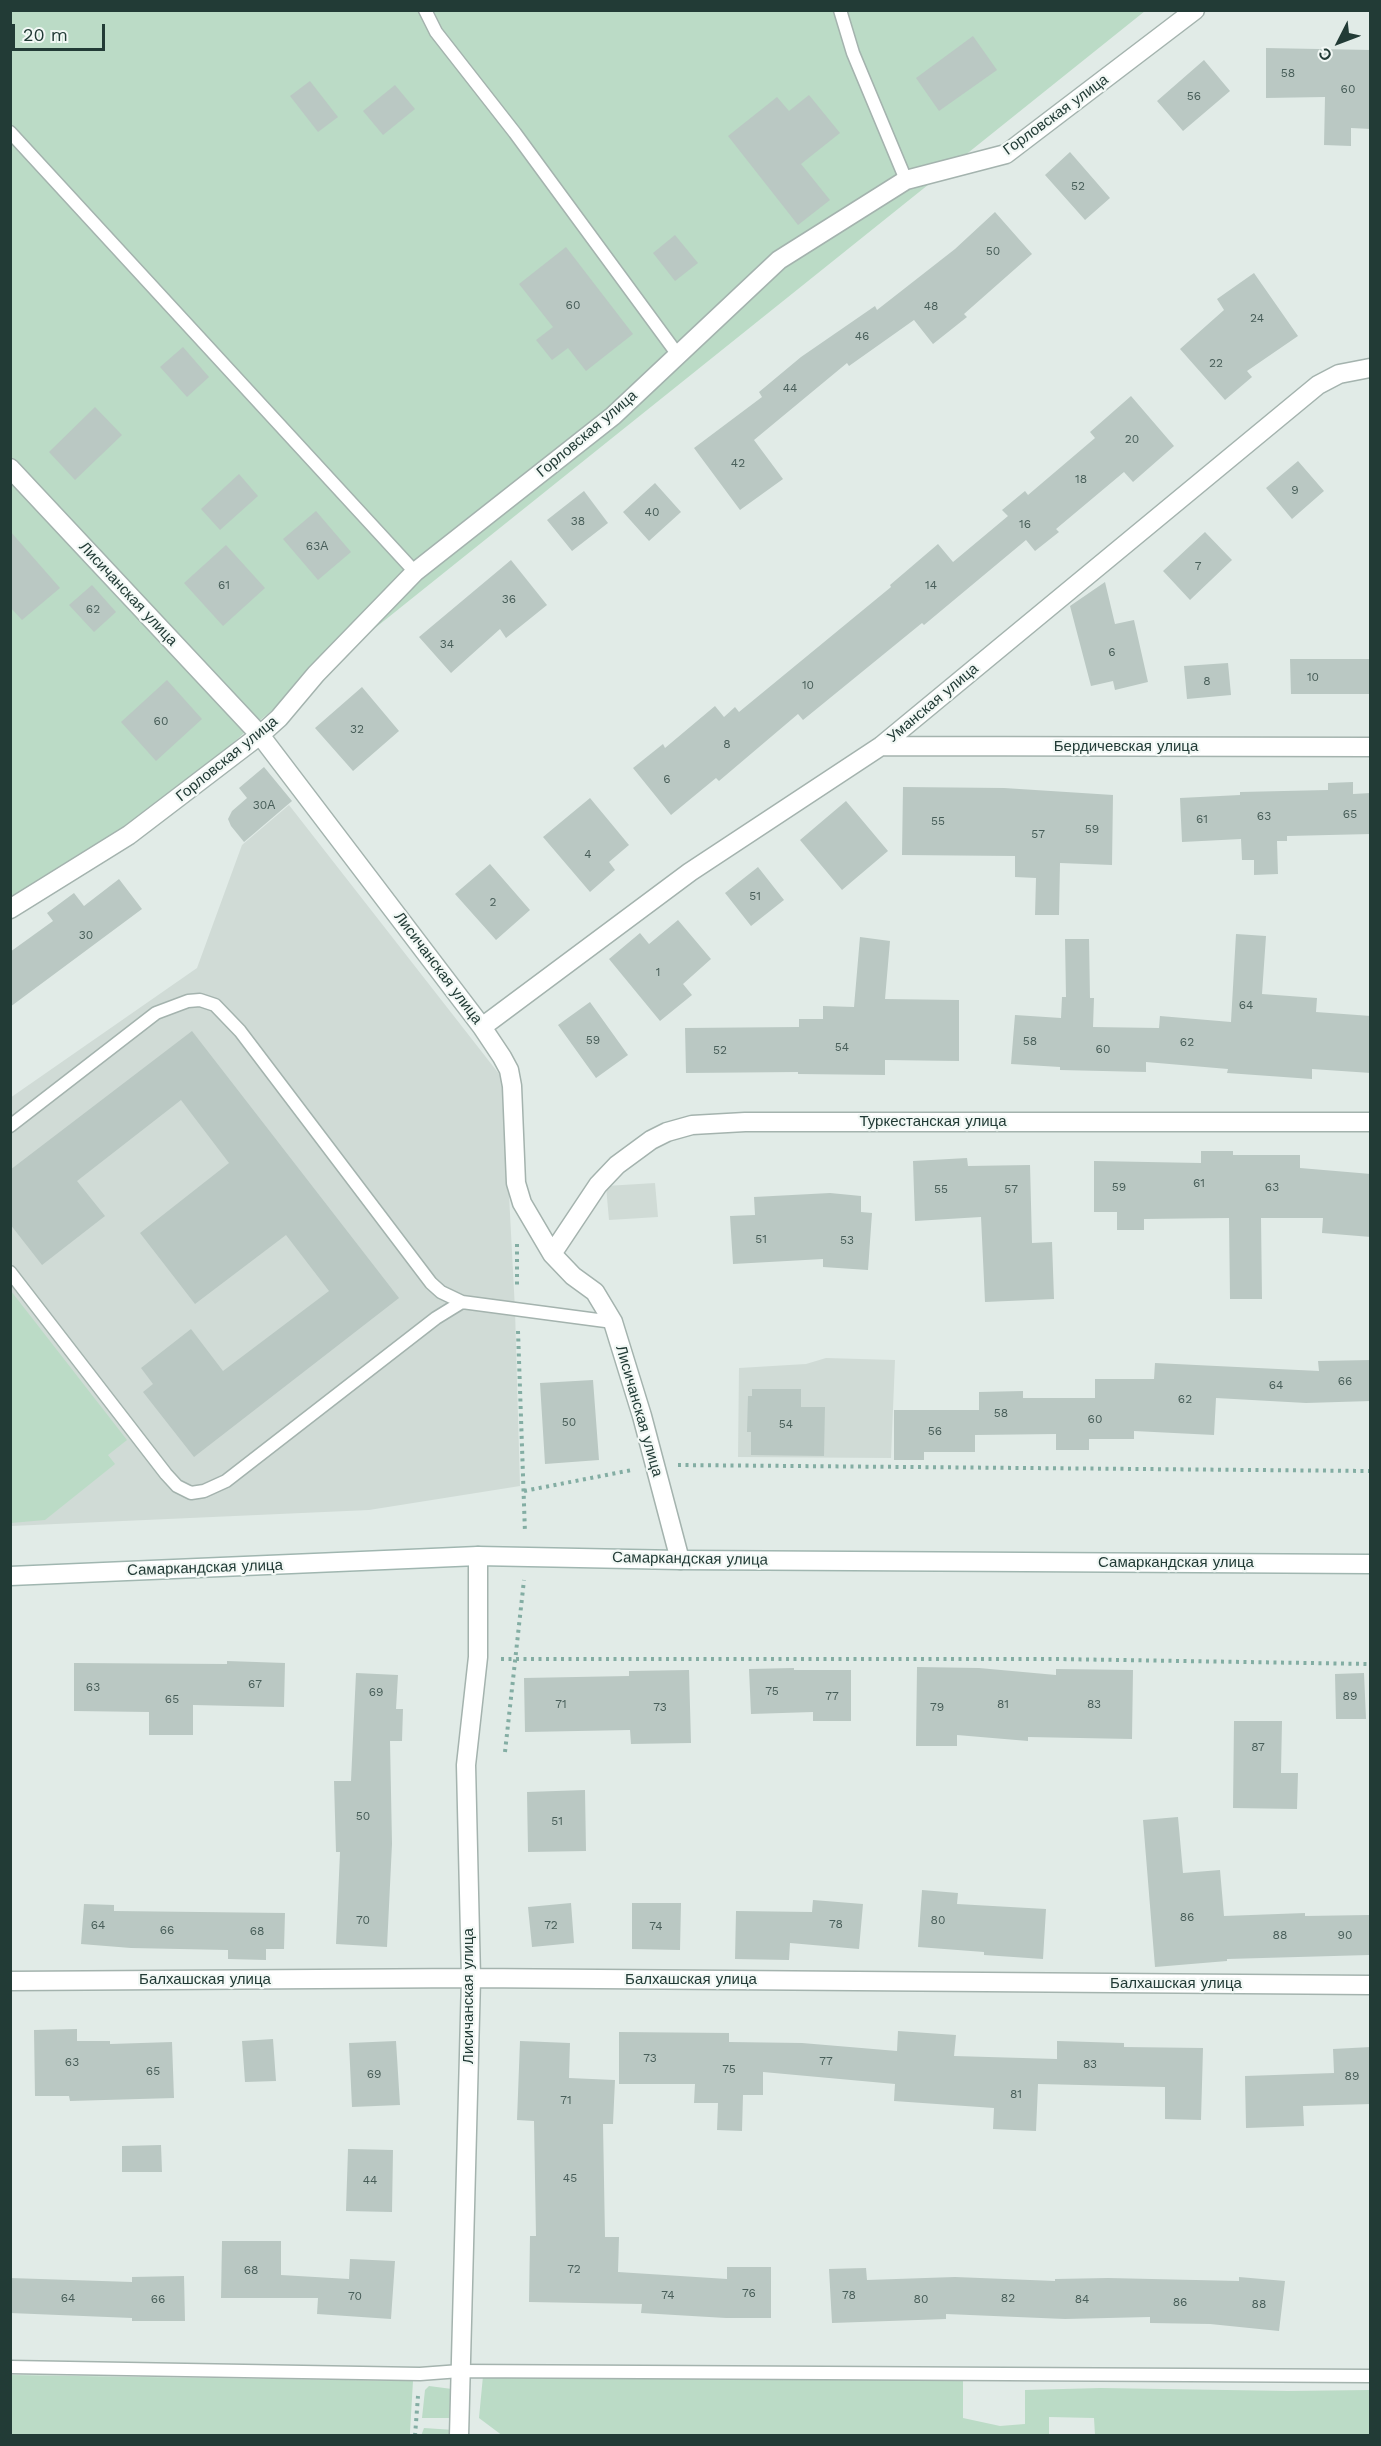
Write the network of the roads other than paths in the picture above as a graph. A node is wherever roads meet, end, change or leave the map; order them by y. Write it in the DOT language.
graph roads {
  1 [pos="425,10"];
  2 [pos="840,10"];
  3 [pos="1195,10"];
  4 [pos="10,132"];
  5 [pos="906,180"];
  6 [pos="678,355"];
  7 [pos="1371,368"];
  8 [pos="10,468"];
  9 [pos="415,572"];
  10 [pos="260,735"];
  11 [pos="880,746"];
  12 [pos="1371,747"];
  13 [pos="10,909"];
  14 [pos="482,1027"];
  15 [pos="1371,1122"];
  16 [pos="10,1126"];
  17 [pos="552,1254"];
  18 [pos="10,1272"];
  19 [pos="462,1302"];
  20 [pos="613,1322"];
  21 [pos="478,1556"];
  22 [pos="680,1560"];
  23 [pos="1371,1564"];
  24 [pos="10,1576"];
  25 [pos="471,1978"];
  26 [pos="10,1981"];
  27 [pos="1371,1985"];
  28 [pos="10,2367"];
  29 [pos="460,2372"];
  30 [pos="1371,2376"];
  31 [pos="459,2436"];
  1 -- 6 [label="lane"];
  2 -- 5 [label="lane"];
  3 -- 5 [label="street, Горловская улица"];
  4 -- 9 [label="lane"];
  5 -- 6 [label="street, Горловская улица"];
  6 -- 9 [label="street, Горловская улица"];
  7 -- 11 [label="street, Уманская улица"];
  8 -- 10 [label="street, Лисичанская улица"];
  9 -- 10 [label="street, Горловская улица"];
  10 -- 13 [label="street, Горловская улица"];
  10 -- 14 [label="street, Лисичанская улица"];
  11 -- 12 [label="street, Бердичевская улица"];
  11 -- 14 [label="street, Уманская улица"];
  14 -- 17 [label="street, Лисичанская улица"];
  15 -- 17 [label="street, Туркестанская улица"];
  16 -- 19 [label="lane"];
  17 -- 20 [label="street, Лисичанская улица"];
  18 -- 19 [label="lane"];
  19 -- 20 [label="lane"];
  20 -- 22 [label="street, Лисичанская улица"];
  21 -- 22 [label="street, Самаркандская улица"];
  21 -- 24 [label="street, Самаркандская улица"];
  21 -- 25 [label="street, Лисичанская улица"];
  22 -- 23 [label="street, Самаркандская улица"];
  25 -- 26 [label="street, Балхашская улица"];
  25 -- 27 [label="street, Балхашская улица"];
  25 -- 29 [label="street, Лисичанская улица"];
  28 -- 29 [label="lane"];
  29 -- 30 [label="lane"];
  29 -- 31 [label="street, Лисичанская улица"];
}
